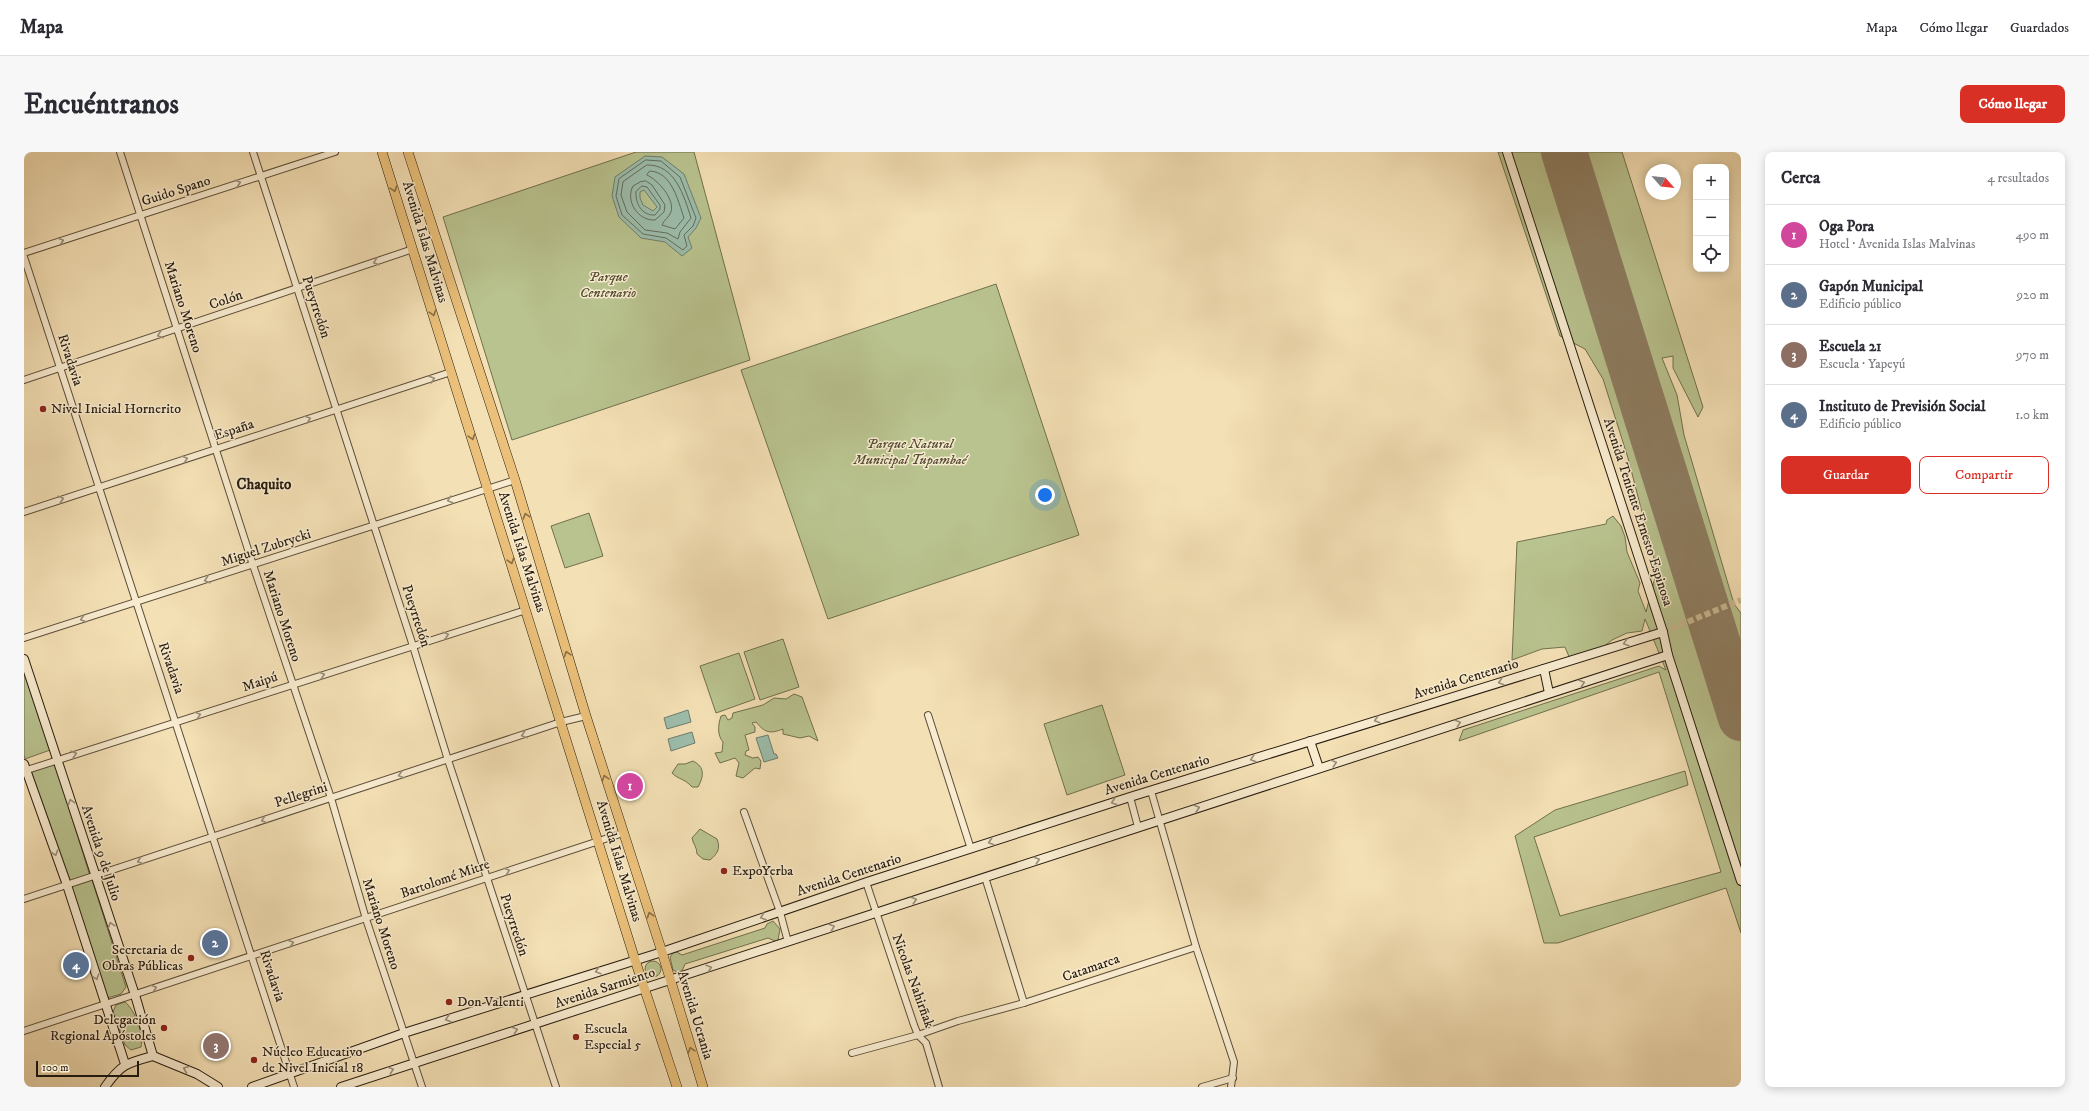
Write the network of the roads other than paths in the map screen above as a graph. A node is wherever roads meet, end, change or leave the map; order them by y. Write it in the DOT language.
graph roads {
  1 [pos="120,152"];
  2 [pos="253,152"];
  3 [pos="335,152"];
  4 [pos="382,152"];
  5 [pos="408,152"];
  6 [pos="1507,152"];
  7 [pos="261,176"];
  8 [pos="141,216"];
  9 [pos="413,249"];
  10 [pos="24,253"];
  11 [pos="24,257"];
  12 [pos="298,288"];
  13 [pos="178,329"];
  14 [pos="60,369"];
  15 [pos="451,372"];
  16 [pos="24,380"];
  17 [pos="337,410"];
  18 [pos="216,449"];
  19 [pos="515,480"];
  20 [pos="98,487"];
  21 [pos="488,488"];
  22 [pos="24,512"];
  23 [pos="374,525"];
  24 [pos="253,565"];
  25 [pos="136,602"];
  26 [pos="526,610"];
  27 [pos="1663,632"];
  28 [pos="24,638"];
  29 [pos="413,646"];
  30 [pos="1668,655"];
  31 [pos="24,659"];
  32 [pos="1544,669"];
  33 [pos="292,684"];
  34 [pos="1549,693"];
  35 [pos="928,715"];
  36 [pos="586,716"];
  37 [pos="176,722"];
  38 [pos="561,722"];
  39 [pos="1310,741"];
  40 [pos="57,759"];
  41 [pos="448,760"];
  42 [pos="25,768"];
  43 [pos="1319,768"];
  44 [pos="1151,790"];
  45 [pos="1130,797"];
  46 [pos="331,798"];
  47 [pos="744,812"];
  48 [pos="1160,820"];
  49 [pos="1138,827"];
  50 [pos="623,833"];
  51 [pos="214,837"];
  52 [pos="599,840"];
  53 [pos="971,848"];
  54 [pos="95,876"];
  55 [pos="985,877"];
  56 [pos="487,878"];
  57 [pos="1741,881"];
  58 [pos="866,882"];
  59 [pos="66,885"];
  60 [pos="24,899"];
  61 [pos="780,912"];
  62 [pos="877,912"];
  63 [pos="366,919"];
  64 [pos="788,942"];
  65 [pos="1196,947"];
  66 [pos="662,952"];
  67 [pos="252,955"];
  68 [pos="635,960"];
  69 [pos="670,980"];
  70 [pos="645,989"];
  71 [pos="524,994"];
  72 [pos="135,995"];
  73 [pos="1024,1003"];
  74 [pos="105,1005"];
  75 [pos="536,1024"];
  76 [pos="24,1031"];
  77 [pos="404,1033"];
  78 [pos="918,1035"];
  79 [pos="852,1053"];
  80 [pos="153,1056"];
  81 [pos="413,1063"];
  82 [pos="125,1064"];
  83 [pos="290,1073"];
  84 [pos="1233,1078"];
  85 [pos="105,1087"];
  86 [pos="218,1087"];
  87 [pos="252,1087"];
  88 [pos="294,1087"];
  89 [pos="341,1087"];
  90 [pos="422,1087"];
  91 [pos="556,1087"];
  92 [pos="677,1087"];
  93 [pos="702,1087"];
  94 [pos="939,1087"];
  95 [pos="1202,1087"];
  96 [pos="1231,1087"];
  1 -- 8 [label="street, Mariano Moreno"];
  2 -- 7 [label="street, Pueyrredón"];
  3 -- 7 [label="street, Guido Spano"];
  4 -- 9 [label="main road, Avenida Islas Malvinas, one-way"];
  5 -- 19 [label="main road, Avenida Islas Malvinas"];
  6 -- 27 [label="main road, Avenida Teniente Ernesto Espinosa"];
  8 -- 7 [label="street, Guido Spano, one-way"];
  7 -- 12 [label="street, Pueyrredón"];
  10 -- 8 [label="street, Guido Spano, one-way"];
  8 -- 13 [label="street, Mariano Moreno"];
  9 -- 12 [label="street, Colón, one-way"];
  9 -- 15 [label="main road, Avenida Islas Malvinas, one-way"];
  11 -- 14 [label="street, Rivadavia"];
  12 -- 13 [label="street, Colón"];
  12 -- 17 [label="street, Pueyrredón"];
  13 -- 14 [label="street, Colón, one-way"];
  13 -- 18 [label="street, Mariano Moreno"];
  14 -- 16 [label="street, Colón"];
  14 -- 20 [label="street, Rivadavia"];
  17 -- 15 [label="street, España, one-way"];
  15 -- 21 [label="main road, Avenida Islas Malvinas, one-way"];
  18 -- 17 [label="street, España, one-way"];
  17 -- 23 [label="street, Pueyrredón"];
  20 -- 18 [label="street, España, one-way"];
  18 -- 24 [label="street, Mariano Moreno"];
  19 -- 21 [label="street, Miguel Zubrycki"];
  36 -- 19 [label="main road, Avenida Islas Malvinas, one-way"];
  22 -- 20 [label="street, España, one-way"];
  20 -- 25 [label="street, Rivadavia"];
  21 -- 23 [label="street, Miguel Zubrycki, one-way"];
  21 -- 26 [label="main road, Avenida Islas Malvinas, one-way"];
  23 -- 24 [label="street, Miguel Zubrycki"];
  23 -- 29 [label="street, Pueyrredón"];
  24 -- 25 [label="street, Miguel Zubrycki, one-way"];
  24 -- 33 [label="street, Mariano Moreno"];
  25 -- 28 [label="street, Miguel Zubrycki, one-way"];
  25 -- 37 [label="street, Rivadavia"];
  29 -- 26 [label="street, Maipú, one-way"];
  26 -- 38 [label="main road, Avenida Islas Malvinas"];
  27 -- 30 [label="main road, Avenida Teniente Ernesto Espinosa"];
  27 -- 32 [label="main road, Avenida Centenario, one-way"];
  33 -- 29 [label="street, Maipú, one-way"];
  29 -- 41 [label="street, Pueyrredón"];
  34 -- 30 [label="main road, one-way"];
  30 -- 57 [label="main road, Avenida Teniente Ernesto Espinosa"];
  31 -- 40 [label="main road, Avenida 9 de Julio"];
  32 -- 34 [label="main road"];
  32 -- 39 [label="main road, Avenida Centenario, one-way"];
  37 -- 33 [label="street, Maipú, one-way"];
  33 -- 46 [label="street, Mariano Moreno"];
  43 -- 34 [label="main road, one-way"];
  35 -- 53 [label="street"];
  36 -- 38 [label="street, Pellegrini"];
  50 -- 36 [label="main road, Avenida Islas Malvinas, one-way"];
  40 -- 37 [label="street, Maipú, one-way"];
  37 -- 51 [label="street, Rivadavia"];
  38 -- 41 [label="street, Pellegrini, one-way"];
  38 -- 52 [label="main road, Avenida Islas Malvinas"];
  39 -- 43 [label="main road"];
  39 -- 44 [label="main road, Avenida Centenario, one-way"];
  40 -- 42 [label="street, Maipú"];
  54 -- 40 [label="main road, Avenida 9 de Julio, one-way"];
  41 -- 46 [label="street, Pellegrini, one-way"];
  41 -- 56 [label="street, Pueyrredón"];
  42 -- 59 [label="main road, one-way"];
  48 -- 43 [label="main road, one-way"];
  44 -- 45 [label="main road, Avenida Centenario"];
  44 -- 48 [label="street"];
  45 -- 49 [label="street"];
  45 -- 53 [label="main road, Avenida Centenario, one-way"];
  46 -- 51 [label="street, Pellegrini, one-way"];
  46 -- 63 [label="street, Mariano Moreno"];
  47 -- 61 [label="street"];
  48 -- 49 [label="main road"];
  48 -- 65 [label="street"];
  55 -- 49 [label="main road, one-way"];
  50 -- 52 [label="street, Bartolomé Mitre"];
  66 -- 50 [label="main road, Avenida Islas Malvinas, one-way"];
  51 -- 54 [label="street, Pellegrini, one-way"];
  51 -- 67 [label="street, Rivadavia"];
  56 -- 52 [label="street, Bartolomé Mitre, one-way"];
  52 -- 68 [label="main road, Avenida Islas Malvinas"];
  53 -- 58 [label="main road, Avenida Centenario"];
  54 -- 59 [label="street, Pellegrini"];
  72 -- 54 [label="main road, Avenida 9 de Julio, one-way"];
  62 -- 55 [label="main road, one-way"];
  55 -- 73 [label="street"];
  56 -- 63 [label="street, Bartolomé Mitre"];
  56 -- 71 [label="street, Pueyrredón"];
  58 -- 61 [label="main road, Avenida Centenario"];
  58 -- 62 [label="street, Nicolas Nahirñak"];
  59 -- 60 [label="street, Pellegrini"];
  59 -- 74 [label="main road, one-way"];
  61 -- 64 [label="street"];
  61 -- 66 [label="main road, Avenida Centenario, one-way"];
  64 -- 62 [label="main road, Avenida Sarmiento, one-way"];
  62 -- 78 [label="street, Nicolas Nahirñak"];
  67 -- 63 [label="street, Bartolomé Mitre, one-way"];
  63 -- 77 [label="street, Mariano Moreno"];
  69 -- 64 [label="main road, Avenida Sarmiento, one-way"];
  65 -- 73 [label="street, Catamarca"];
  65 -- 84 [label="street"];
  66 -- 68 [label="main road, Avenida Sarmiento"];
  66 -- 69 [label="main road, Avenida Ucrania"];
  72 -- 67 [label="street, Bartolomé Mitre, one-way"];
  67 -- 83 [label="street, Rivadavia"];
  68 -- 70 [label="main road"];
  68 -- 71 [label="main road, Avenida Sarmiento, one-way"];
  69 -- 70 [label="main road, Avenida Sarmiento"];
  93 -- 69 [label="main road, Avenida Ucrania, one-way"];
  70 -- 75 [label="main road, Avenida Sarmiento"];
  70 -- 92 [label="main road"];
  71 -- 75 [label="street, Pueyrredón"];
  71 -- 77 [label="main road, Avenida Sarmiento, one-way"];
  72 -- 74 [label="street, Bartolomé Mitre"];
  72 -- 80 [label="main road, Avenida 9 de Julio"];
  73 -- 78 [label="street, Catamarca"];
  74 -- 76 [label="street, Bartolomé Mitre"];
  74 -- 82 [label="main road"];
  81 -- 75 [label="main road, Avenida Sarmiento, one-way"];
  75 -- 91 [label="street, Pueyrredón"];
  77 -- 81 [label="street, Mariano Moreno"];
  77 -- 83 [label="main road, Avenida Sarmiento"];
  78 -- 79 [label="street, Catamarca"];
  78 -- 94 [label="street, Nicolas Nahirñak"];
  80 -- 82 [label="main road"];
  86 -- 80 [label="main road, one-way"];
  89 -- 81 [label="main road, Avenida Sarmiento, one-way"];
  81 -- 90 [label="street, Mariano Moreno"];
  82 -- 85 [label="main road"];
  83 -- 87 [label="main road, Avenida Sarmiento"];
  83 -- 88 [label="street, Rivadavia"];
  84 -- 95 [label="street"];
  84 -- 96 [label="street"];
}
